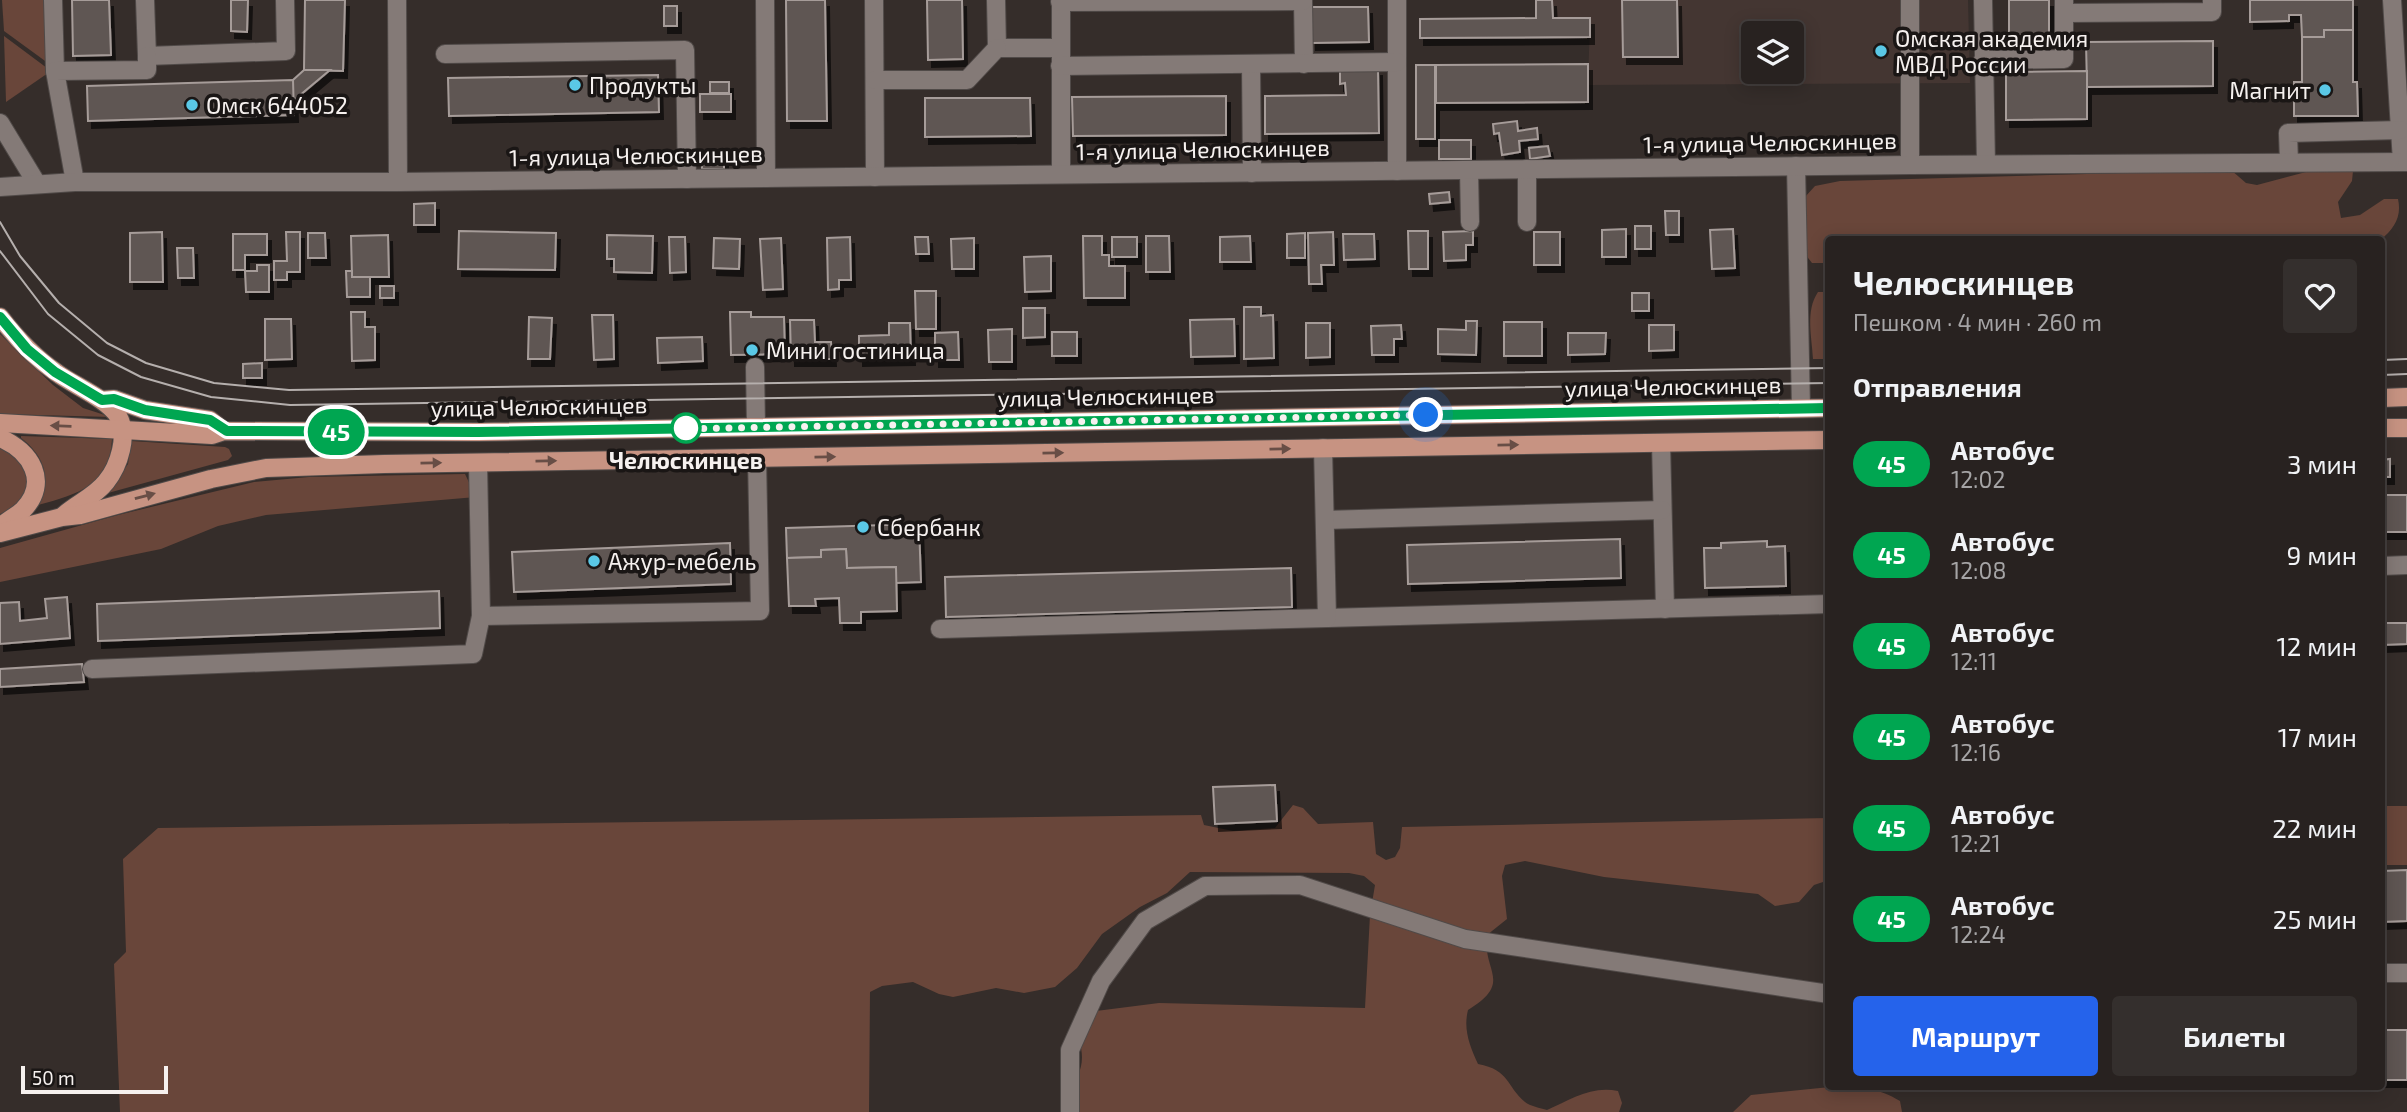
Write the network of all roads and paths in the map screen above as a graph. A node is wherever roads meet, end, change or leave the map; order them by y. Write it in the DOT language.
graph roads {
  1 [pos="53,0"];
  2 [pos="145,0"];
  3 [pos="285,0"];
  4 [pos="397,0"];
  5 [pos="765,0"];
  6 [pos="874,0"];
  7 [pos="996,0"];
  8 [pos="1303,0"];
  9 [pos="1397,0"];
  10 [pos="1910,0"];
  11 [pos="1983,0"];
  12 [pos="2212,0"];
  13 [pos="2392,0"];
  14 [pos="1060,1"];
  15 [pos="2064,7"];
  16 [pos="996,48"];
  17 [pos="1060,48"];
  18 [pos="444,54"];
  19 [pos="147,56"];
  20 [pos="1983,60"];
  21 [pos="1397,62"];
  22 [pos="1251,64"];
  23 [pos="1304,64"];
  24 [pos="1060,66"];
  25 [pos="55,71"];
  26 [pos="875,80"];
  27 [pos="0,123"];
  28 [pos="2400,130"];
  29 [pos="2288,162"];
  30 [pos="2405,162"];
  31 [pos="1986,164"];
  32 [pos="1910,165"];
  33 [pos="1796,166"];
  34 [pos="1527,169"];
  35 [pos="1469,170"];
  36 [pos="1397,171"];
  37 [pos="1252,173"];
  38 [pos="1061,174"];
  39 [pos="874,177"];
  40 [pos="766,178"];
  41 [pos="687,179"];
  42 [pos="75,182"];
  43 [pos="398,182"];
  44 [pos="37,184"];
  45 [pos="0,187"];
  46 [pos="1470,222"];
  47 [pos="1527,222"];
  48 [pos="0,317"];
  49 [pos="755,367"];
  50 [pos="2407,397"];
  51 [pos="2385,398"];
  52 [pos="102,400"];
  53 [pos="1801,408"];
  54 [pos="1825,408"];
  55 [pos="1660,411"];
  56 [pos="1321,417"];
  57 [pos="0,424"];
  58 [pos="756,427"];
  59 [pos="2385,428"];
  60 [pos="2407,428"];
  61 [pos="122,429"];
  62 [pos="224,430"];
  63 [pos="478,432"];
  64 [pos="0,438"];
  65 [pos="1802,440"];
  66 [pos="1825,440"];
  67 [pos="1661,443"];
  68 [pos="1323,448"];
  69 [pos="757,458"];
  70 [pos="478,463"];
  71 [pos="1662,510"];
  72 [pos="62,517"];
  73 [pos="1325,520"];
  74 [pos="0,527"];
  75 [pos="0,533"];
  76 [pos="2407,565"];
  77 [pos="2385,566"];
  78 [pos="1825,604"];
  79 [pos="1665,609"];
  80 [pos="481,616"];
  81 [pos="1327,618"];
  82 [pos="940,629"];
  83 [pos="92,668"];
  84 [pos="2385,973"];
  85 [pos="2407,973"];
  86 [pos="1825,993"];
  87 [pos="1070,1112"];
  1 -- 25 [label="street"];
  2 -- 19 [label="street"];
  3 -- 19 [label="street"];
  4 -- 43 [label="street"];
  5 -- 40 [label="street"];
  6 -- 26 [label="street"];
  7 -- 16 [label="street"];
  8 -- 14 [label="street"];
  8 -- 23 [label="street"];
  9 -- 21 [label="street"];
  10 -- 32 [label="street"];
  11 -- 20 [label="street"];
  12 -- 15 [label="street"];
  13 -- 28 [label="street"];
  14 -- 17 [label="street"];
  15 -- 20 [label="street"];
  16 -- 17 [label="street"];
  16 -- 26 [label="street"];
  17 -- 24 [label="street"];
  18 -- 41 [label="street"];
  19 -- 25 [label="street"];
  20 -- 31 [label="street"];
  21 -- 23 [label="street"];
  21 -- 36 [label="street"];
  22 -- 23 [label="street"];
  22 -- 24 [label="street"];
  22 -- 37 [label="street"];
  24 -- 38 [label="street"];
  25 -- 42 [label="street"];
  26 -- 39 [label="street"];
  27 -- 44 [label="street"];
  28 -- 29 [label="street"];
  28 -- 30 [label="street"];
  29 -- 30 [label="street, 1-я улица Челюскинцев"];
  29 -- 31 [label="street, 1-я улица Челюскинцев"];
  31 -- 32 [label="street, 1-я улица Челюскинцев"];
  32 -- 33 [label="street, 1-я улица Челюскинцев"];
  33 -- 34 [label="street, 1-я улица Челюскинцев"];
  33 -- 53 [label="street"];
  34 -- 35 [label="street, 1-я улица Челюскинцев"];
  34 -- 47 [label="street"];
  35 -- 36 [label="street, 1-я улица Челюскинцев"];
  35 -- 46 [label="street"];
  36 -- 37 [label="street, 1-я улица Челюскинцев"];
  37 -- 38 [label="street, 1-я улица Челюскинцев"];
  38 -- 39 [label="street, 1-я улица Челюскинцев"];
  39 -- 40 [label="street, 1-я улица Челюскинцев"];
  40 -- 41 [label="street, 1-я улица Челюскинцев"];
  41 -- 43 [label="street, 1-я улица Челюскинцев"];
  42 -- 43 [label="street, 1-я улица Челюскинцев"];
  42 -- 44 [label="street, 1-я улица Челюскинцев"];
  44 -- 45 [label="street, 1-я улица Челюскинцев"];
  48 -- 52 [label="main road"];
  49 -- 58 [label="street"];
  50 -- 51 [label="main road"];
  52 -- 61 [label="main road"];
  52 -- 62 [label="main road"];
  53 -- 54 [label="main road, улица Челюскинцев"];
  53 -- 55 [label="main road, улица Челюскинцев"];
  53 -- 65 [label="main road"];
  55 -- 56 [label="main road, улица Челюскинцев"];
  55 -- 67 [label="main road"];
  56 -- 58 [label="main road, улица Челюскинцев"];
  56 -- 68 [label="main road"];
  61 -- 57 [label="main road, one-way"];
  58 -- 63 [label="main road, улица Челюскинцев"];
  58 -- 69 [label="main road"];
  59 -- 60 [label="main road"];
  61 -- 62 [label="main road"];
  61 -- 72 [label="main road"];
  62 -- 63 [label="main road, улица Челюскинцев"];
  63 -- 70 [label="main road"];
  64 -- 74 [label="main road"];
  65 -- 66 [label="main road"];
  65 -- 67 [label="main road"];
  68 -- 67 [label="main road, one-way"];
  67 -- 71 [label="street"];
  69 -- 68 [label="main road, one-way"];
  68 -- 73 [label="street"];
  70 -- 69 [label="main road, one-way"];
  69 -- 80 [label="street"];
  72 -- 70 [label="main road, one-way"];
  70 -- 80 [label="street"];
  71 -- 73 [label="street"];
  71 -- 79 [label="street"];
  72 -- 75 [label="main road"];
  73 -- 81 [label="street"];
  76 -- 77 [label="street"];
  78 -- 79 [label="street"];
  79 -- 81 [label="street"];
  80 -- 83 [label="street"];
  81 -- 82 [label="street"];
  84 -- 85 [label="street"];
  86 -- 87 [label="street"];
}
